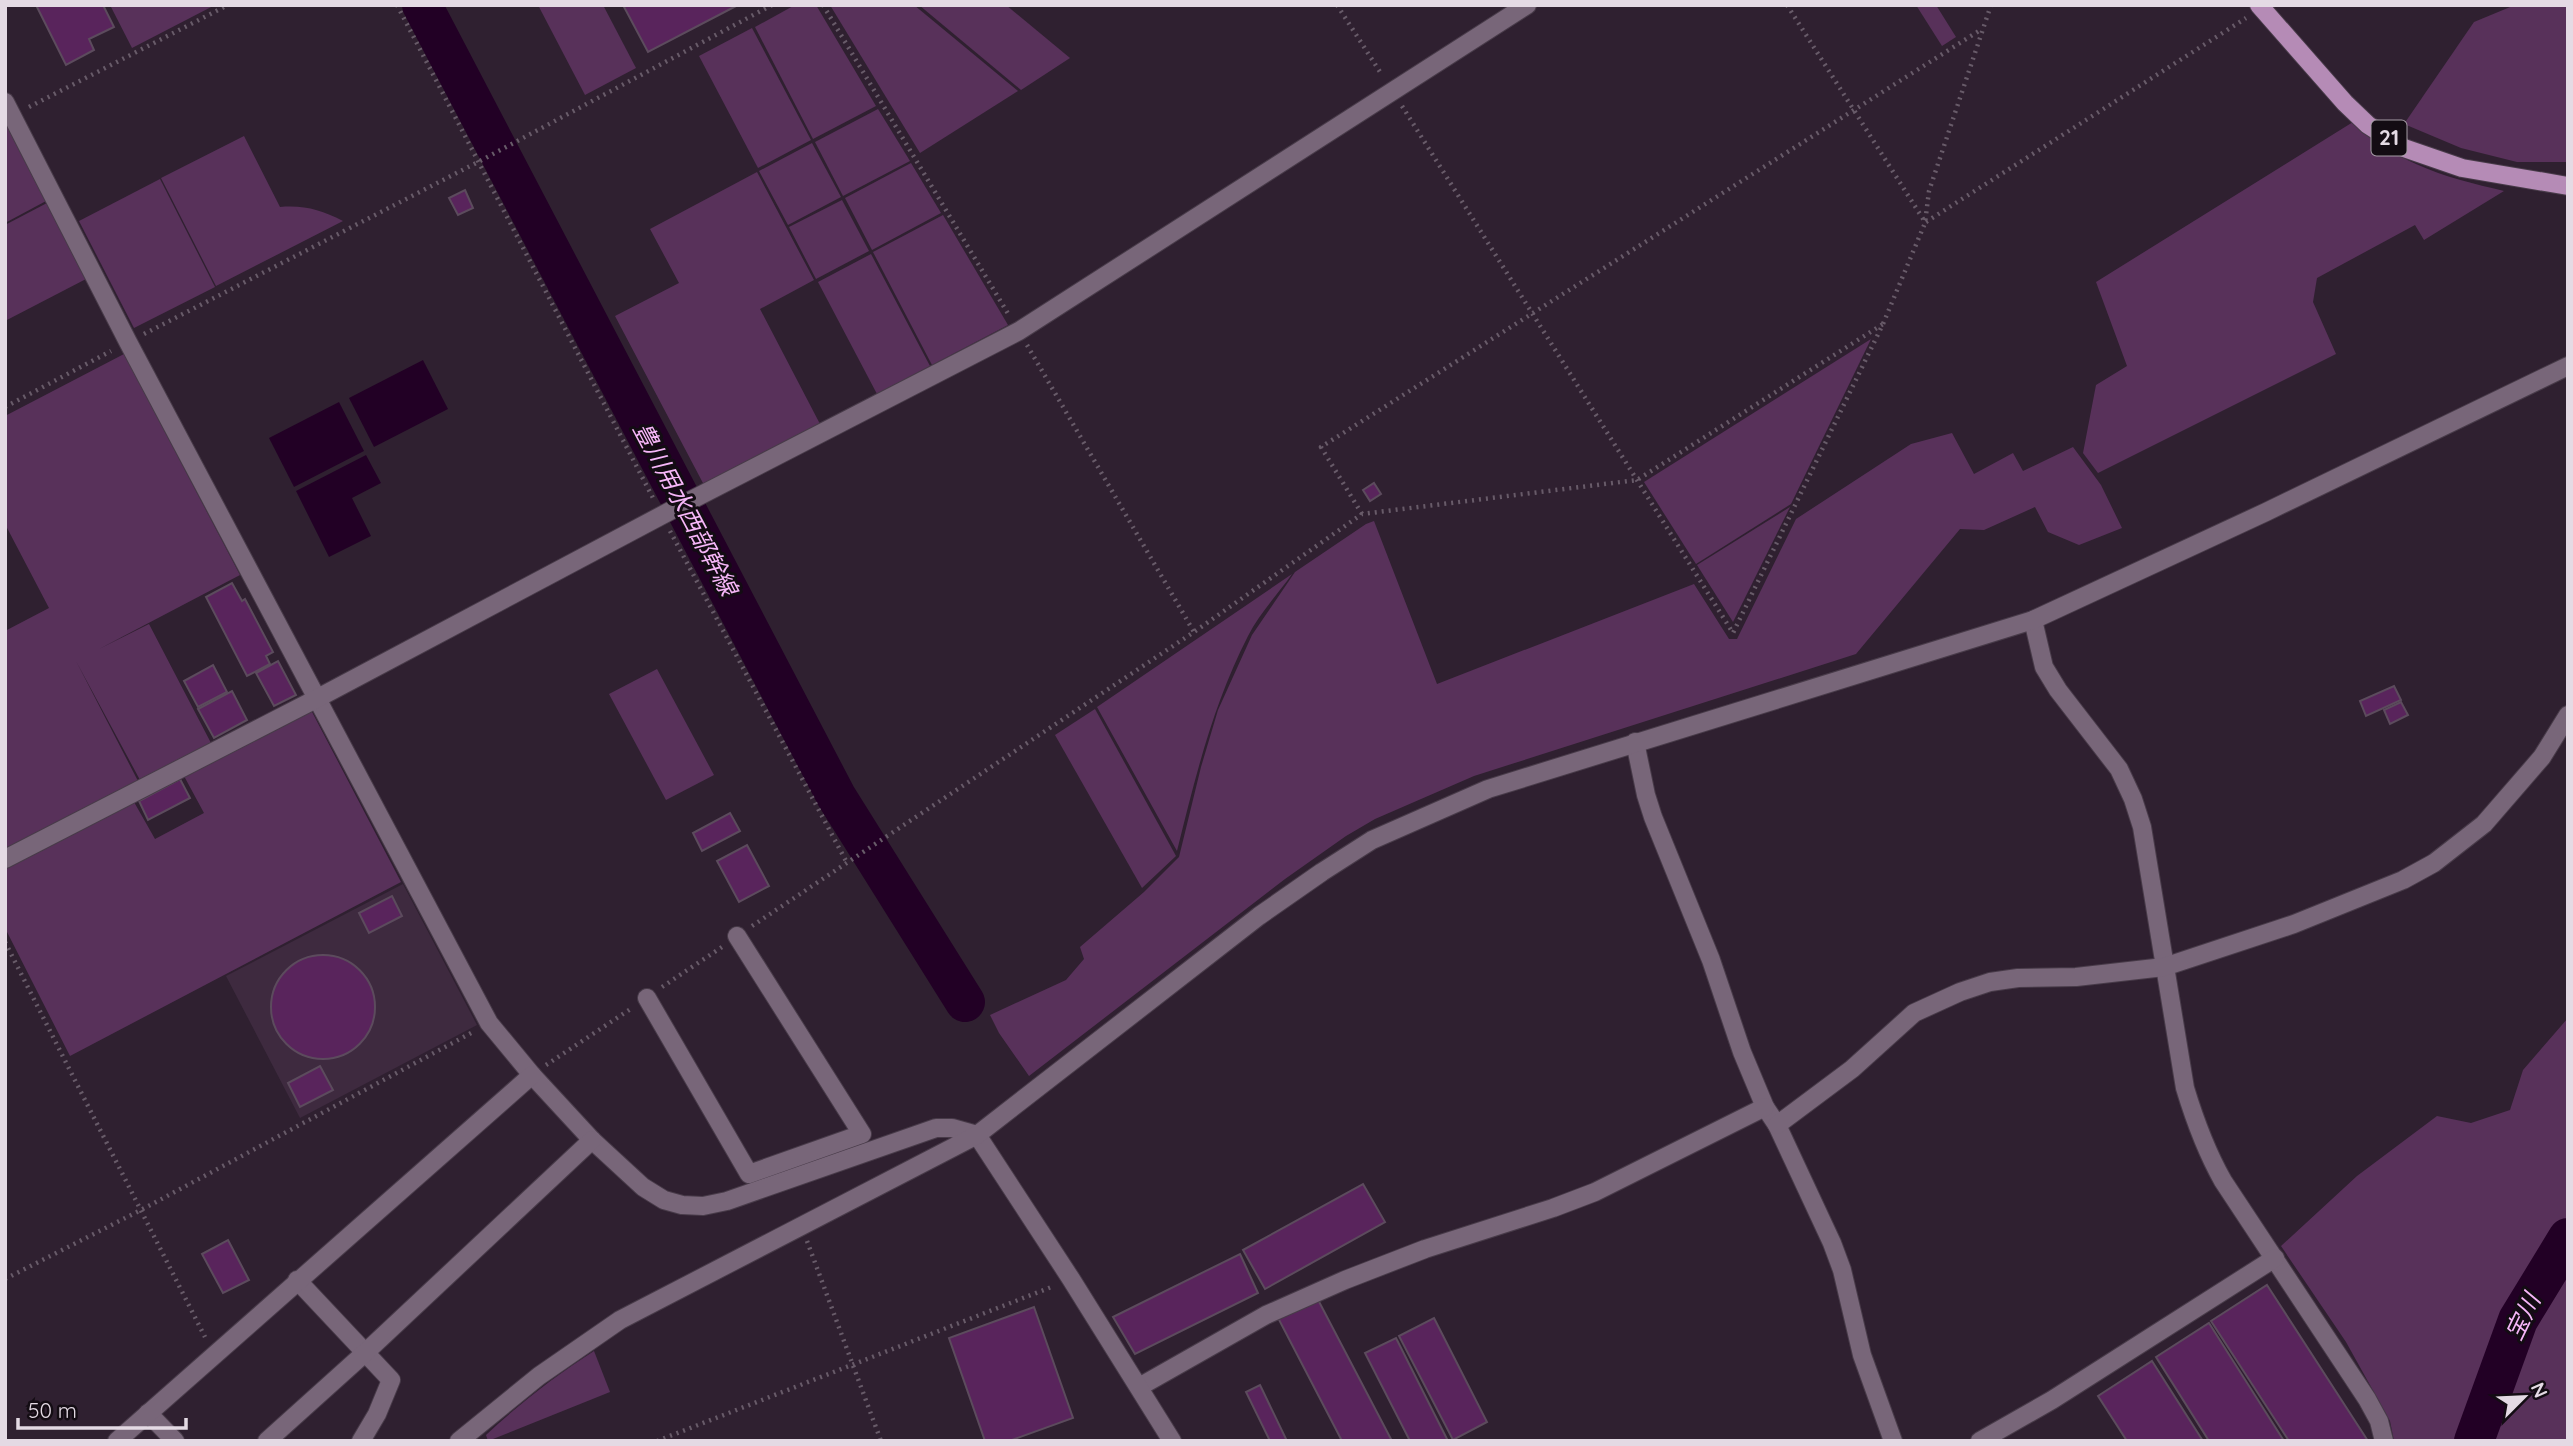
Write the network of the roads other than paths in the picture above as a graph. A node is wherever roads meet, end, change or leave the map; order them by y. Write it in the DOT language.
graph roads {
  1 [pos="1527,5"];
  2 [pos="2260,7"];
  3 [pos="9,109"];
  4 [pos="2568,186"];
  5 [pos="2568,366"];
  6 [pos="2034,620"];
  7 [pos="316,699"];
  8 [pos="2568,715"];
  9 [pos="1635,742"];
  10 [pos="5,859"];
  11 [pos="737,936"];
  12 [pos="2164,967"];
  13 [pos="647,998"];
  14 [pos="532,1075"];
  15 [pos="1765,1107"];
  16 [pos="1777,1125"];
  17 [pos="977,1135"];
  18 [pos="592,1140"];
  19 [pos="2275,1258"];
  20 [pos="298,1280"];
  21 [pos="367,1352"];
  22 [pos="1139,1387"];
  23 [pos="148,1413"];
  24 [pos="117,1441"];
  25 [pos="176,1441"];
  26 [pos="267,1441"];
  27 [pos="361,1441"];
  28 [pos="459,1441"];
  29 [pos="1172,1441"];
  30 [pos="1893,1441"];
  31 [pos="1980,1441"];
  32 [pos="2384,1441"];
  1 -- 7 [label="street"];
  2 -- 4 [label="main road, 21"];
  3 -- 7 [label="street"];
  5 -- 6 [label="street"];
  6 -- 9 [label="street"];
  6 -- 12 [label="street"];
  7 -- 10 [label="street"];
  7 -- 14 [label="street"];
  8 -- 12 [label="street"];
  9 -- 15 [label="street"];
  9 -- 17 [label="street"];
  11 -- 13 [label="street"];
  12 -- 16 [label="street"];
  12 -- 19 [label="street"];
  14 -- 18 [label="street"];
  14 -- 20 [label="street"];
  15 -- 16 [label="street"];
  15 -- 22 [label="street"];
  16 -- 30 [label="street"];
  17 -- 18 [label="street"];
  17 -- 22 [label="street"];
  17 -- 28 [label="street"];
  18 -- 21 [label="street"];
  19 -- 31 [label="street"];
  19 -- 32 [label="street"];
  20 -- 21 [label="street"];
  20 -- 23 [label="street"];
  21 -- 26 [label="street"];
  21 -- 27 [label="street"];
  22 -- 29 [label="street"];
  23 -- 24 [label="street"];
  23 -- 25 [label="street"];
}
